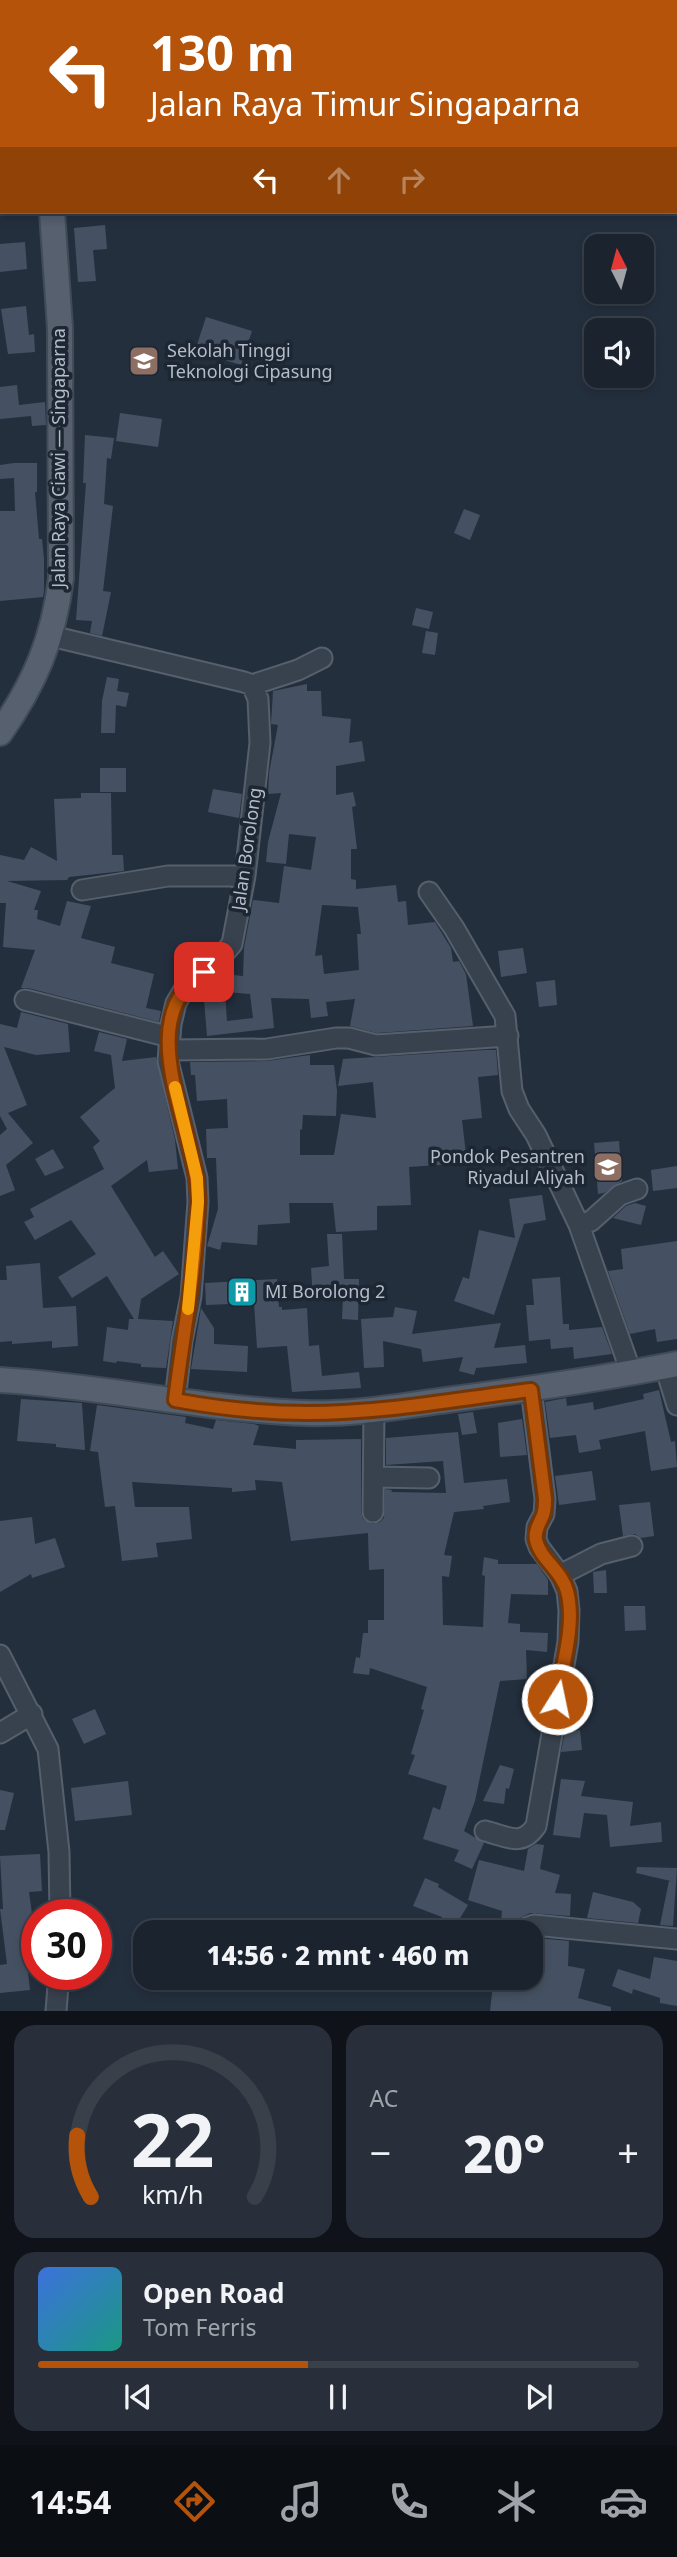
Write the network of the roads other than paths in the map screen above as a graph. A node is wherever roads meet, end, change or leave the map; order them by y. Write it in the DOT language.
graph roads {
  1 [pos="52,214"];
  2 [pos="51,636"];
  3 [pos="322,658"];
  4 [pos="252,685"];
  5 [pos="0,733"];
  6 [pos="245,876"];
  7 [pos="82,890"];
  8 [pos="429,892"];
  9 [pos="25,1000"];
  10 [pos="508,1036"];
  11 [pos="169,1044"];
  12 [pos="637,1189"];
  13 [pos="579,1225"];
  14 [pos="671,1365"];
  15 [pos="631,1372"];
  16 [pos="0,1380"];
  17 [pos="531,1390"];
  18 [pos="175,1400"];
  19 [pos="677,1405"];
  20 [pos="374,1410"];
  21 [pos="374,1477"];
  22 [pos="429,1478"];
  23 [pos="373,1513"];
  24 [pos="632,1546"];
  25 [pos="560,1575"];
  26 [pos="1,1658"];
  27 [pos="32,1714"];
  28 [pos="0,1733"];
  29 [pos="485,1830"];
  30 [pos="60,1899"];
  31 [pos="543,1926"];
  32 [pos="677,1940"];
  33 [pos="58,1990"];
  34 [pos="56,2011"];
  1 -- 2 [label="main road, Jalan Raya Ciawi — Singaparna"];
  2 -- 4 [label="street"];
  2 -- 5 [label="main road, Jalan Raya Ciawi — Singaparna"];
  3 -- 4 [label="street"];
  4 -- 6 [label="street, Jalan Borolong"];
  6 -- 7 [label="street"];
  6 -- 11 [label="street, Jalan Borolong"];
  8 -- 10 [label="street"];
  9 -- 11 [label="street"];
  10 -- 11 [label="street"];
  10 -- 13 [label="street"];
  11 -- 18 [label="street, Jalan Borolong"];
  12 -- 13 [label="street"];
  13 -- 15 [label="street"];
  14 -- 15 [label="main road"];
  14 -- 19 [label="street"];
  15 -- 17 [label="main road"];
  16 -- 18 [label="main road"];
  17 -- 20 [label="main road"];
  17 -- 25 [label="street"];
  18 -- 20 [label="main road"];
  20 -- 21 [label="street"];
  21 -- 22 [label="street"];
  21 -- 23 [label="street"];
  24 -- 25 [label="street"];
  25 -- 29 [label="street"];
  26 -- 27 [label="street"];
  27 -- 28 [label="street"];
  27 -- 30 [label="street"];
  31 -- 32 [label="street"];
  33 -- 34 [label="street"];
}
